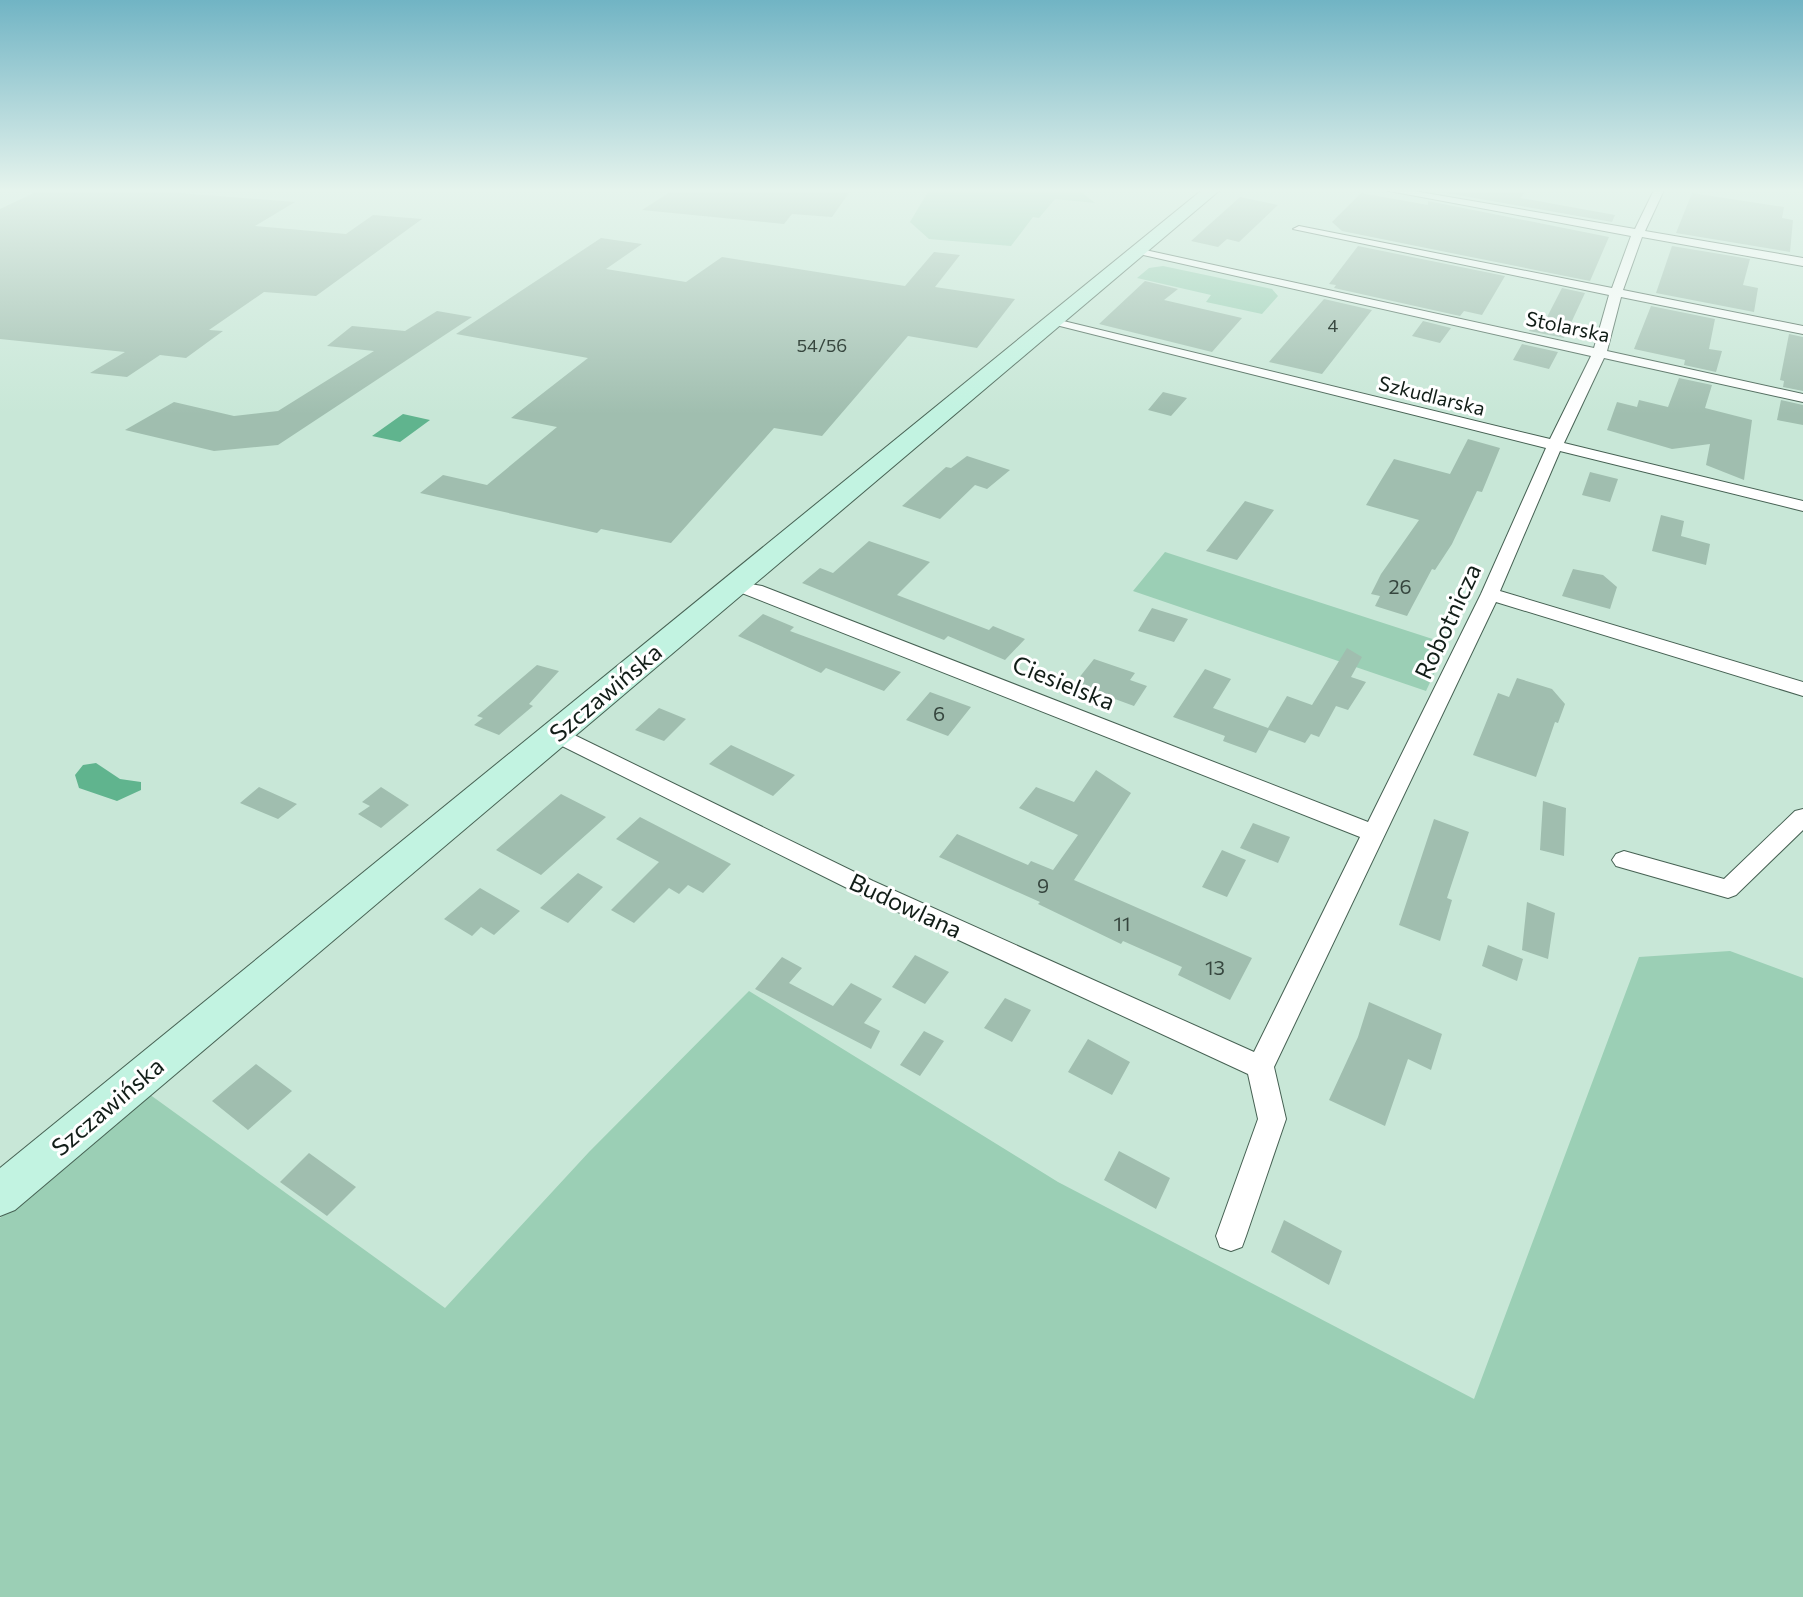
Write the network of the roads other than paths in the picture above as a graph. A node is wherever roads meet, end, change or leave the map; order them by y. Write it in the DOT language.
graph roads {
  1 [pos="1121,265"];
  2 [pos="1193,265"];
  3 [pos="1474,265"];
  4 [pos="1624,265"];
  5 [pos="1615,293"];
  6 [pos="1051,322"];
  7 [pos="1803,330"];
  8 [pos="1599,354"];
  9 [pos="1803,398"];
  10 [pos="1554,446"];
  11 [pos="1803,506"];
  12 [pos="733,586"];
  13 [pos="1490,594"];
  14 [pos="1803,689"];
  15 [pos="555,734"];
  16 [pos="1803,817"];
  17 [pos="1373,833"];
  18 [pos="1624,860"];
  19 [pos="1260,1067"];
  20 [pos="0,1195"];
  21 [pos="1231,1236"];
  1 -- 6 [label="street, Szczawińska"];
  2 -- 8 [label="street, Stolarska"];
  3 -- 5 [label="street"];
  4 -- 5 [label="street, Robotnicza"];
  5 -- 7 [label="street"];
  5 -- 8 [label="street, Robotnicza"];
  6 -- 10 [label="street, Szkudlarska"];
  6 -- 12 [label="street, Szczawińska"];
  8 -- 9 [label="street, Stolarska"];
  8 -- 10 [label="street, Robotnicza"];
  10 -- 11 [label="street, Szkudlarska"];
  10 -- 13 [label="street, Robotnicza"];
  12 -- 15 [label="street, Szczawińska"];
  12 -- 17 [label="street, Ciesielska"];
  13 -- 14 [label="street"];
  13 -- 17 [label="street, Robotnicza"];
  15 -- 19 [label="street, Budowlana"];
  15 -- 20 [label="street, Szczawińska"];
  16 -- 18 [label="street"];
  17 -- 19 [label="street, Robotnicza"];
  19 -- 21 [label="street"];
}
